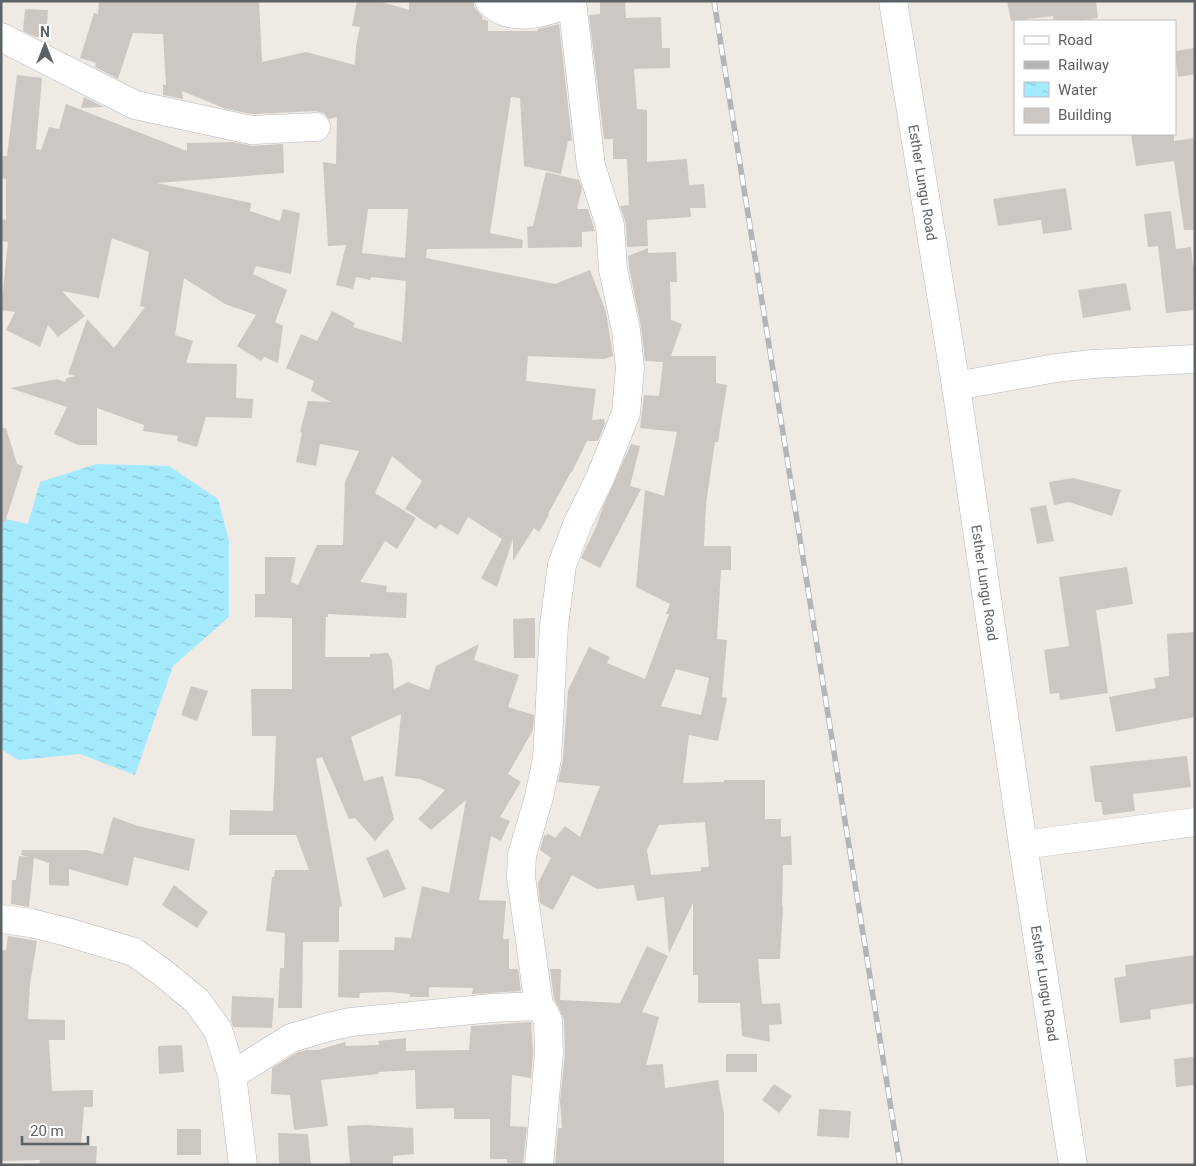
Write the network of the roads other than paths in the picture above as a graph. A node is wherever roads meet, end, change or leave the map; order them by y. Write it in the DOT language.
graph roads {
  1 [pos="489,1"];
  2 [pos="893,1"];
  3 [pos="572,2"];
  4 [pos="1,38"];
  5 [pos="316,127"];
  6 [pos="1195,359"];
  7 [pos="956,386"];
  8 [pos="1195,822"];
  9 [pos="1023,845"];
  10 [pos="1,919"];
  11 [pos="539,1006"];
  12 [pos="232,1075"];
  13 [pos="242,1165"];
  14 [pos="539,1165"];
  15 [pos="1073,1165"];
  1 -- 3 [label="street"];
  2 -- 7 [label="street, Esther Lungu Road"];
  3 -- 11 [label="street"];
  4 -- 5 [label="street"];
  6 -- 7 [label="street"];
  7 -- 9 [label="street, Esther Lungu Road"];
  8 -- 9 [label="street"];
  9 -- 15 [label="street, Esther Lungu Road"];
  10 -- 12 [label="street"];
  11 -- 12 [label="street"];
  11 -- 14 [label="street"];
  12 -- 13 [label="street"];
}
